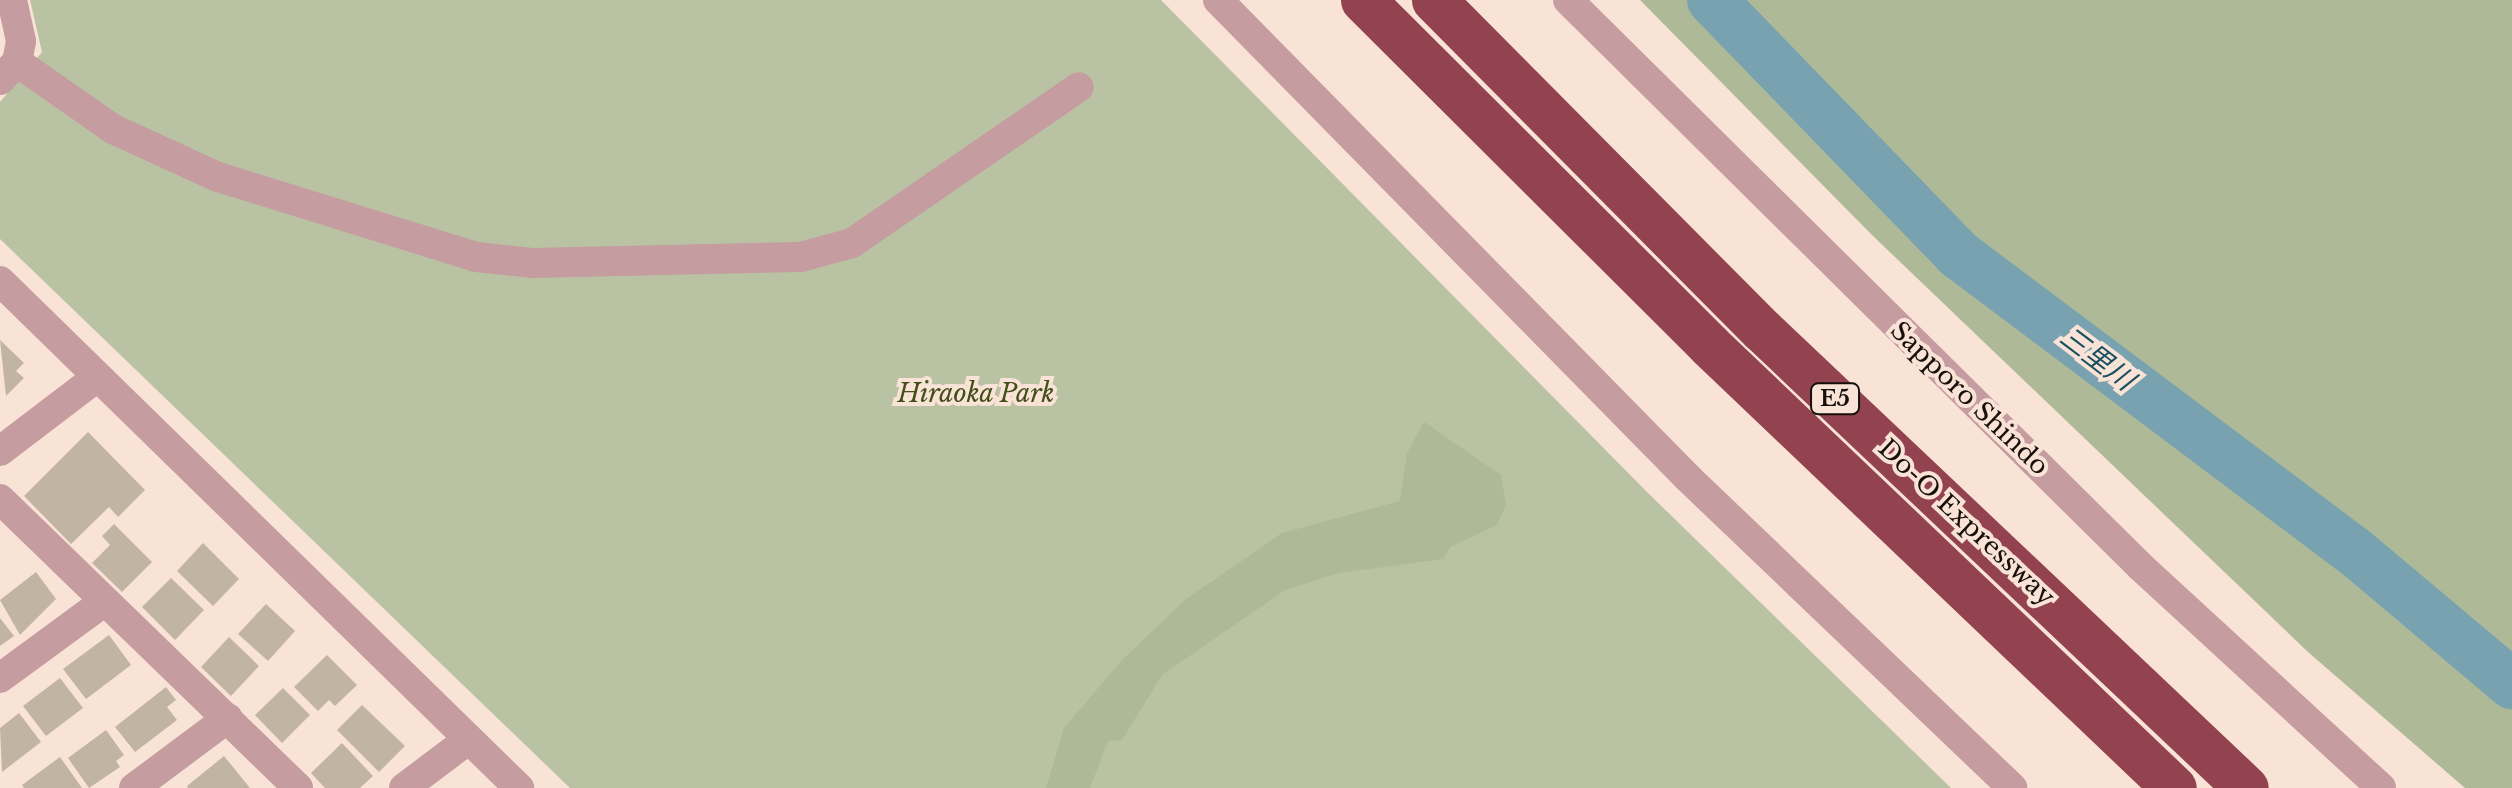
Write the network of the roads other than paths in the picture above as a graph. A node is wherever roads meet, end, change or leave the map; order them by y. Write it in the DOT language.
graph roads {
  1 [pos="12,0"];
  2 [pos="1218,0"];
  3 [pos="1363,0"];
  4 [pos="1434,0"];
  5 [pos="1568,0"];
  6 [pos="8,71"];
  7 [pos="1079,87"];
  8 [pos="0,282"];
  9 [pos="98,377"];
  10 [pos="0,451"];
  11 [pos="0,500"];
  12 [pos="105,602"];
  13 [pos="0,678"];
  14 [pos="228,718"];
  15 [pos="470,739"];
  16 [pos="134,788"];
  17 [pos="298,788"];
  18 [pos="404,788"];
  19 [pos="518,788"];
  20 [pos="2012,788"];
  21 [pos="2174,788"];
  22 [pos="2246,788"];
  23 [pos="2381,788"];
  1 -- 6 [label="street"];
  2 -- 20 [label="street"];
  3 -- 21 [label="highway, Do-O Expressway / E5"];
  4 -- 22 [label="highway, Do-O Expressway / E5"];
  5 -- 23 [label="street, Sapporo Shindo"];
  6 -- 7 [label="street"];
  8 -- 9 [label="street"];
  9 -- 10 [label="street"];
  9 -- 15 [label="street"];
  11 -- 12 [label="street"];
  12 -- 13 [label="street"];
  12 -- 14 [label="street"];
  14 -- 16 [label="street"];
  14 -- 17 [label="street"];
  15 -- 18 [label="street"];
  15 -- 19 [label="street"];
}
